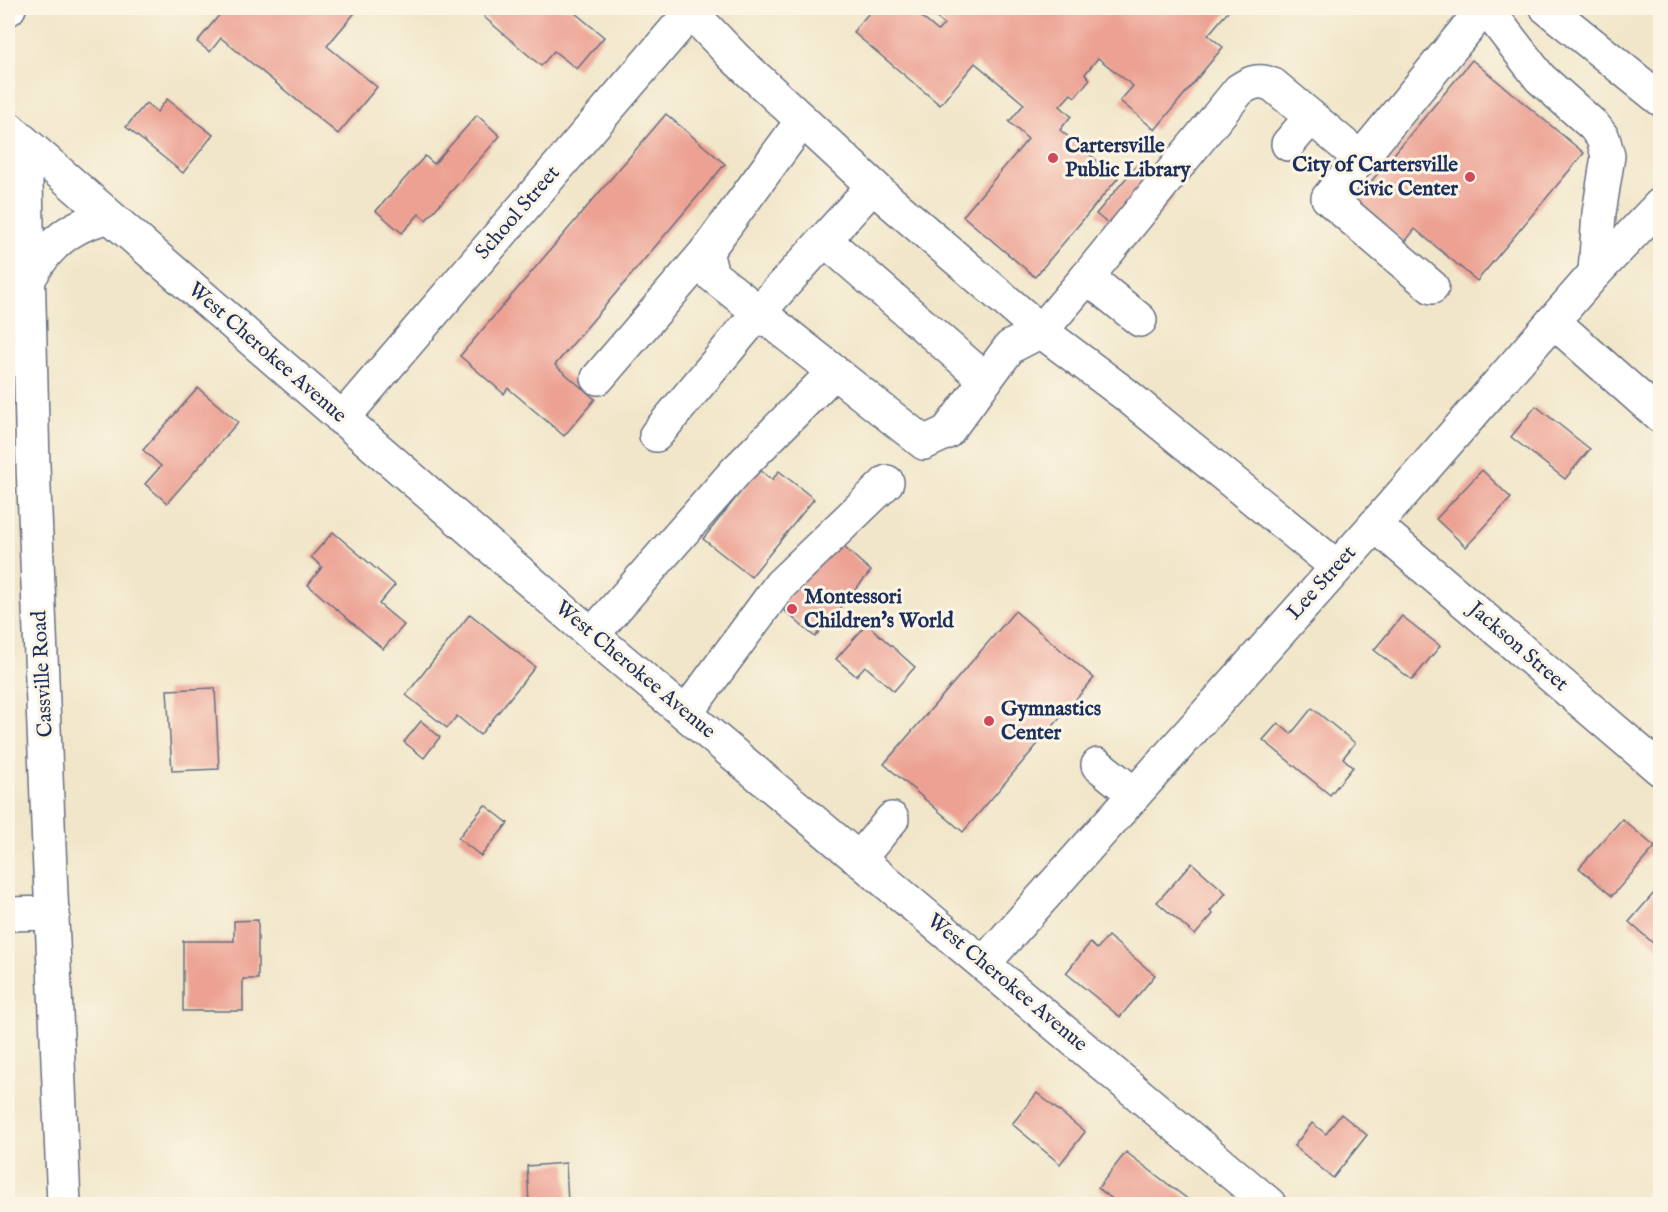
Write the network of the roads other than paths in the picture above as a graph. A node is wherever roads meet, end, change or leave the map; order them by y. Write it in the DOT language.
graph roads {
  1 [pos="1485,8"];
  2 [pos="1547,8"];
  3 [pos="691,9"];
  4 [pos="1660,99"];
  5 [pos="1311,117"];
  6 [pos="802,121"];
  7 [pos="16,136"];
  8 [pos="1288,144"];
  9 [pos="1360,158"];
  10 [pos="873,186"];
  11 [pos="1660,205"];
  12 [pos="110,217"];
  13 [pos="825,240"];
  14 [pos="706,252"];
  15 [pos="1595,273"];
  16 [pos="1087,277"];
  17 [pos="29,279"];
  18 [pos="1432,287"];
  19 [pos="759,312"];
  20 [pos="1140,320"];
  21 [pos="1552,321"];
  22 [pos="1041,331"];
  23 [pos="834,372"];
  24 [pos="598,378"];
  25 [pos="986,380"];
  26 [pos="1660,416"];
  27 [pos="342,419"];
  28 [pos="656,435"];
  29 [pos="886,482"];
  30 [pos="1375,525"];
  31 [pos="1337,567"];
  32 [pos="592,635"];
  33 [pos="686,713"];
  34 [pos="1098,765"];
  35 [pos="1660,769"];
  36 [pos="1134,794"];
  37 [pos="892,819"];
  38 [pos="859,859"];
  39 [pos="53,913"];
  40 [pos="8,914"];
  41 [pos="985,963"];
  42 [pos="64,1204"];
  43 [pos="1269,1204"];
  1 -- 9 [label="main road"];
  1 -- 15 [label="main road"];
  2 -- 4 [label="main road"];
  3 -- 6 [label="main road"];
  3 -- 27 [label="main road, School Street"];
  5 -- 8 [label="main road"];
  5 -- 9 [label="main road"];
  5 -- 16 [label="main road"];
  6 -- 10 [label="main road"];
  6 -- 14 [label="main road"];
  7 -- 12 [label="main road, West Cherokee Avenue"];
  7 -- 17 [label="main road, Cassville Road"];
  9 -- 18 [label="main road"];
  10 -- 13 [label="main road"];
  10 -- 22 [label="main road"];
  11 -- 15 [label="main road, Lee Street"];
  12 -- 17 [label="main road"];
  12 -- 27 [label="main road, West Cherokee Avenue"];
  13 -- 19 [label="main road"];
  13 -- 25 [label="main road"];
  14 -- 19 [label="main road"];
  14 -- 24 [label="main road"];
  15 -- 21 [label="main road, Lee Street"];
  16 -- 20 [label="main road"];
  16 -- 22 [label="main road"];
  17 -- 39 [label="main road, Cassville Road"];
  19 -- 23 [label="main road"];
  19 -- 28 [label="main road"];
  21 -- 26 [label="main road"];
  21 -- 30 [label="main road, Lee Street"];
  22 -- 25 [label="main road"];
  22 -- 31 [label="main road"];
  23 -- 25 [label="main road"];
  23 -- 32 [label="main road"];
  27 -- 32 [label="main road, West Cherokee Avenue"];
  29 -- 33 [label="main road"];
  30 -- 31 [label="main road, Lee Street"];
  30 -- 35 [label="main road, Jackson Street"];
  31 -- 36 [label="main road, Lee Street"];
  32 -- 33 [label="main road, West Cherokee Avenue"];
  33 -- 38 [label="main road, West Cherokee Avenue"];
  34 -- 36 [label="main road"];
  36 -- 41 [label="main road, Lee Street"];
  37 -- 38 [label="main road"];
  38 -- 41 [label="main road, West Cherokee Avenue"];
  39 -- 40 [label="main road"];
  39 -- 42 [label="main road, Cassville Road"];
  41 -- 43 [label="main road, West Cherokee Avenue"];
}
